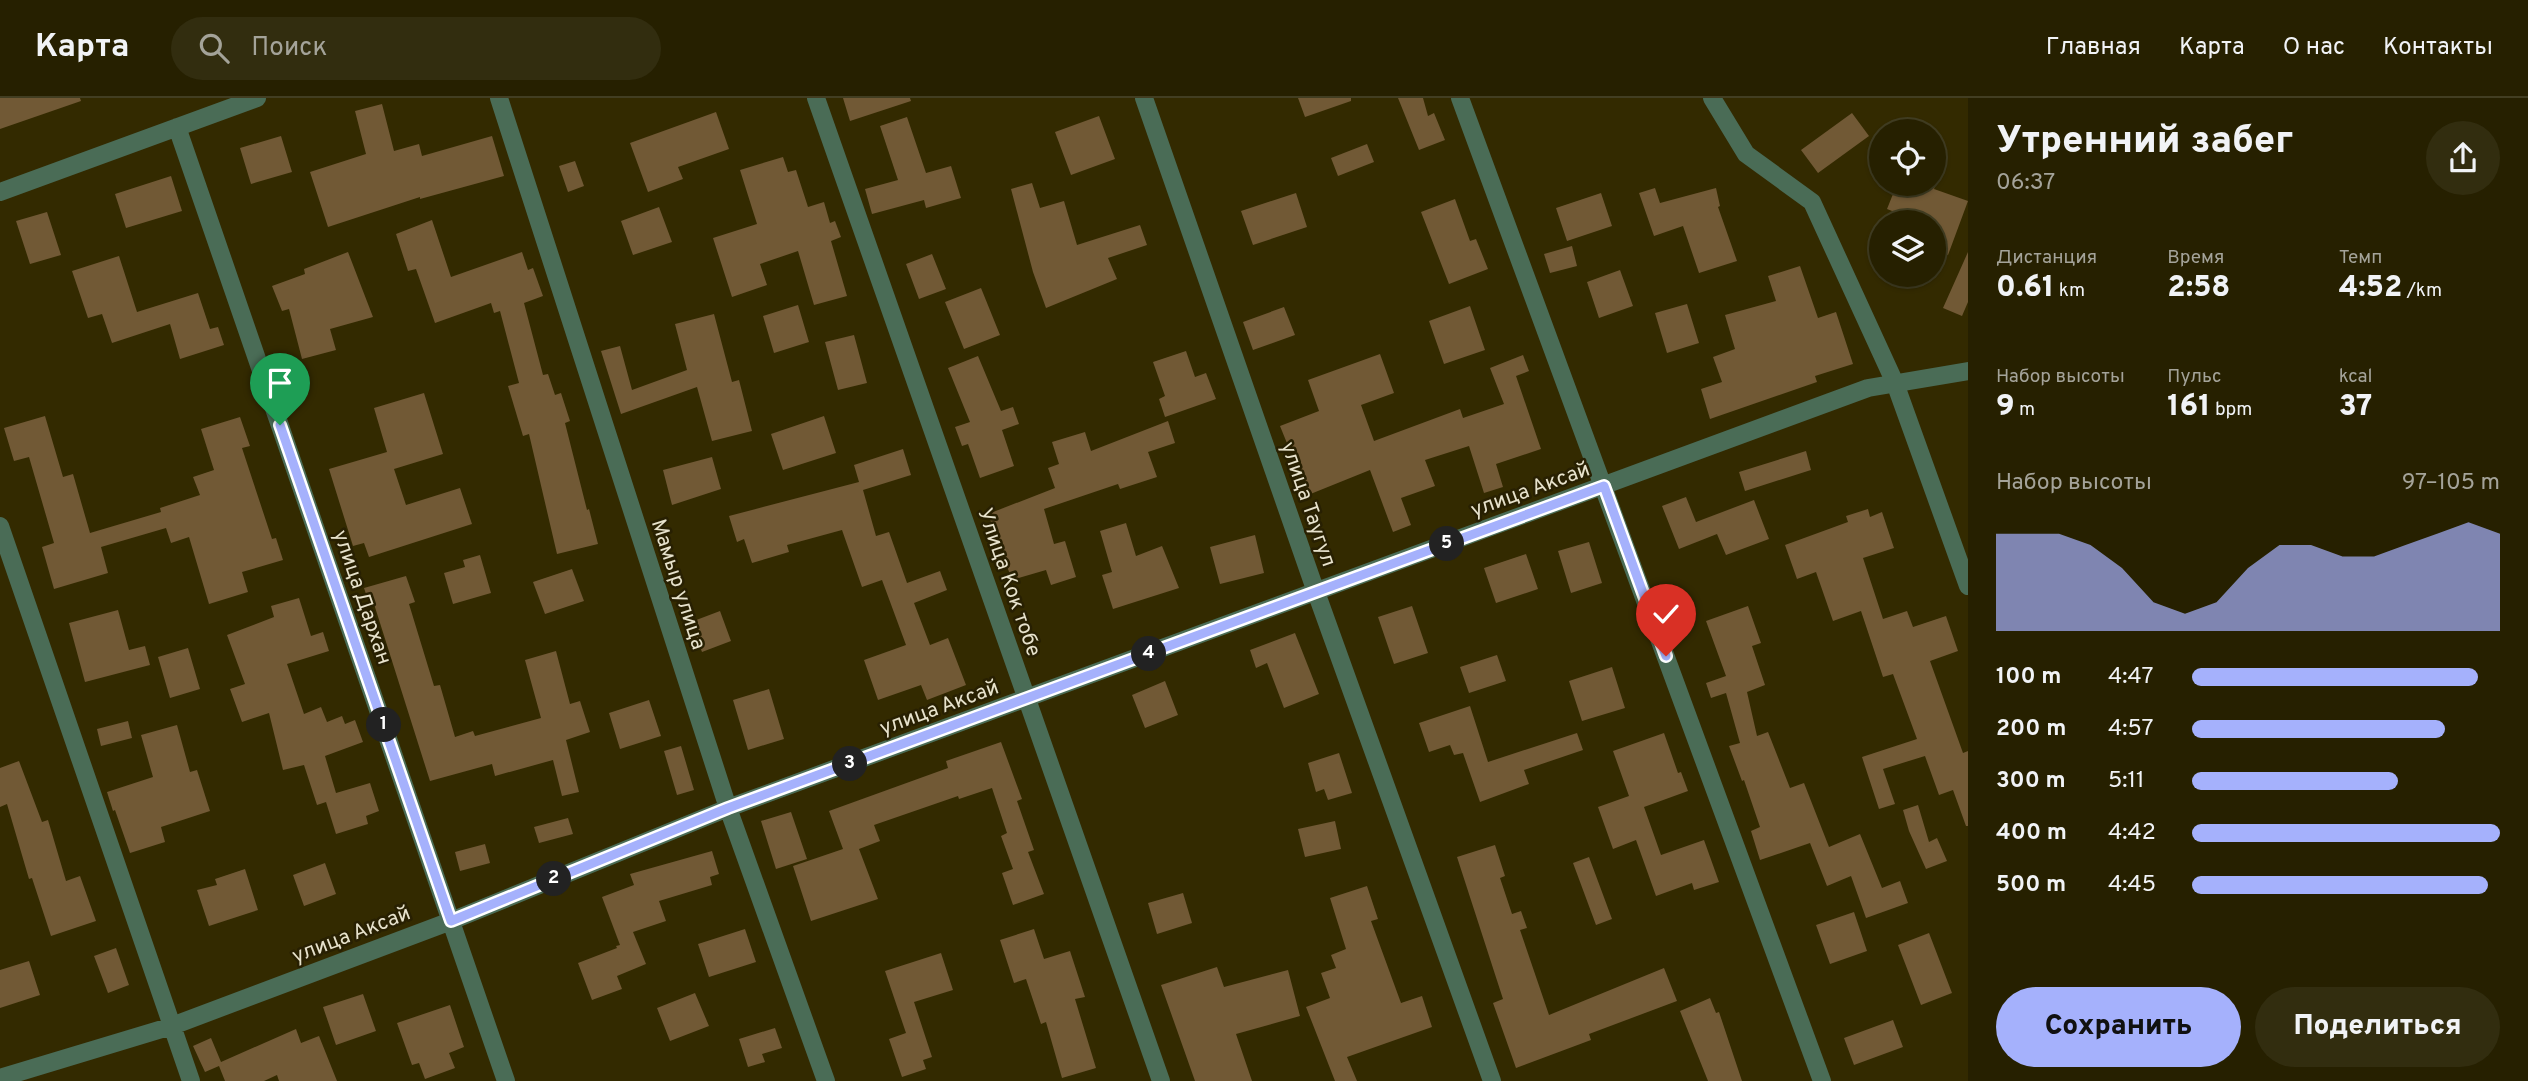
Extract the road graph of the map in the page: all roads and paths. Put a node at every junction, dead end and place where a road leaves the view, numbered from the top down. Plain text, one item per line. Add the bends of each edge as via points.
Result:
1 (257, 98) edge
2 (499, 98) edge
3 (816, 98) edge
4 (1144, 98) edge
5 (1460, 98) edge
6 (1712, 98) edge
7 (177, 127) junction
8 (0, 192) edge
9 (1968, 371) edge
10 (1895, 383) junction
11 (1604, 486) junction
12 (0, 526) edge
13 (1968, 586) edge
14 (1316, 592) junction
15 (1027, 700) junction
16 (728, 808) junction
17 (451, 921) junction
18 (172, 1026) junction
19 (0, 1078) edge
20 (191, 1081) edge
21 (506, 1081) edge
22 (826, 1081) edge
23 (1161, 1081) edge
24 (1492, 1081) edge
25 (1822, 1081) edge

1 - 7 street
2 - 16 street, Мамыр улица
3 - 15 street, Улица Кок тобе
4 - 14 street, улица Таугул
5 - 11 street
6 - 10 street via 1746,154 1812,202
7 - 8 street
7 - 17 street, улица Дархан
9 - 10 street, улица Аксай
10 - 11 street, улица Аксай via 1868,388
10 - 13 street
11 - 14 street, улица Аксай
11 - 25 street
12 - 18 street
14 - 15 street, улица Аксай
14 - 24 street, улица Таугул
15 - 16 street, улица Аксай
15 - 23 street, Улица Кок тобе
16 - 17 street, улица Аксай
16 - 22 street, Мамыр улица
17 - 18 street, улица Аксай
17 - 21 street, улица Дархан
18 - 19 street, улица Аксай
18 - 20 street

